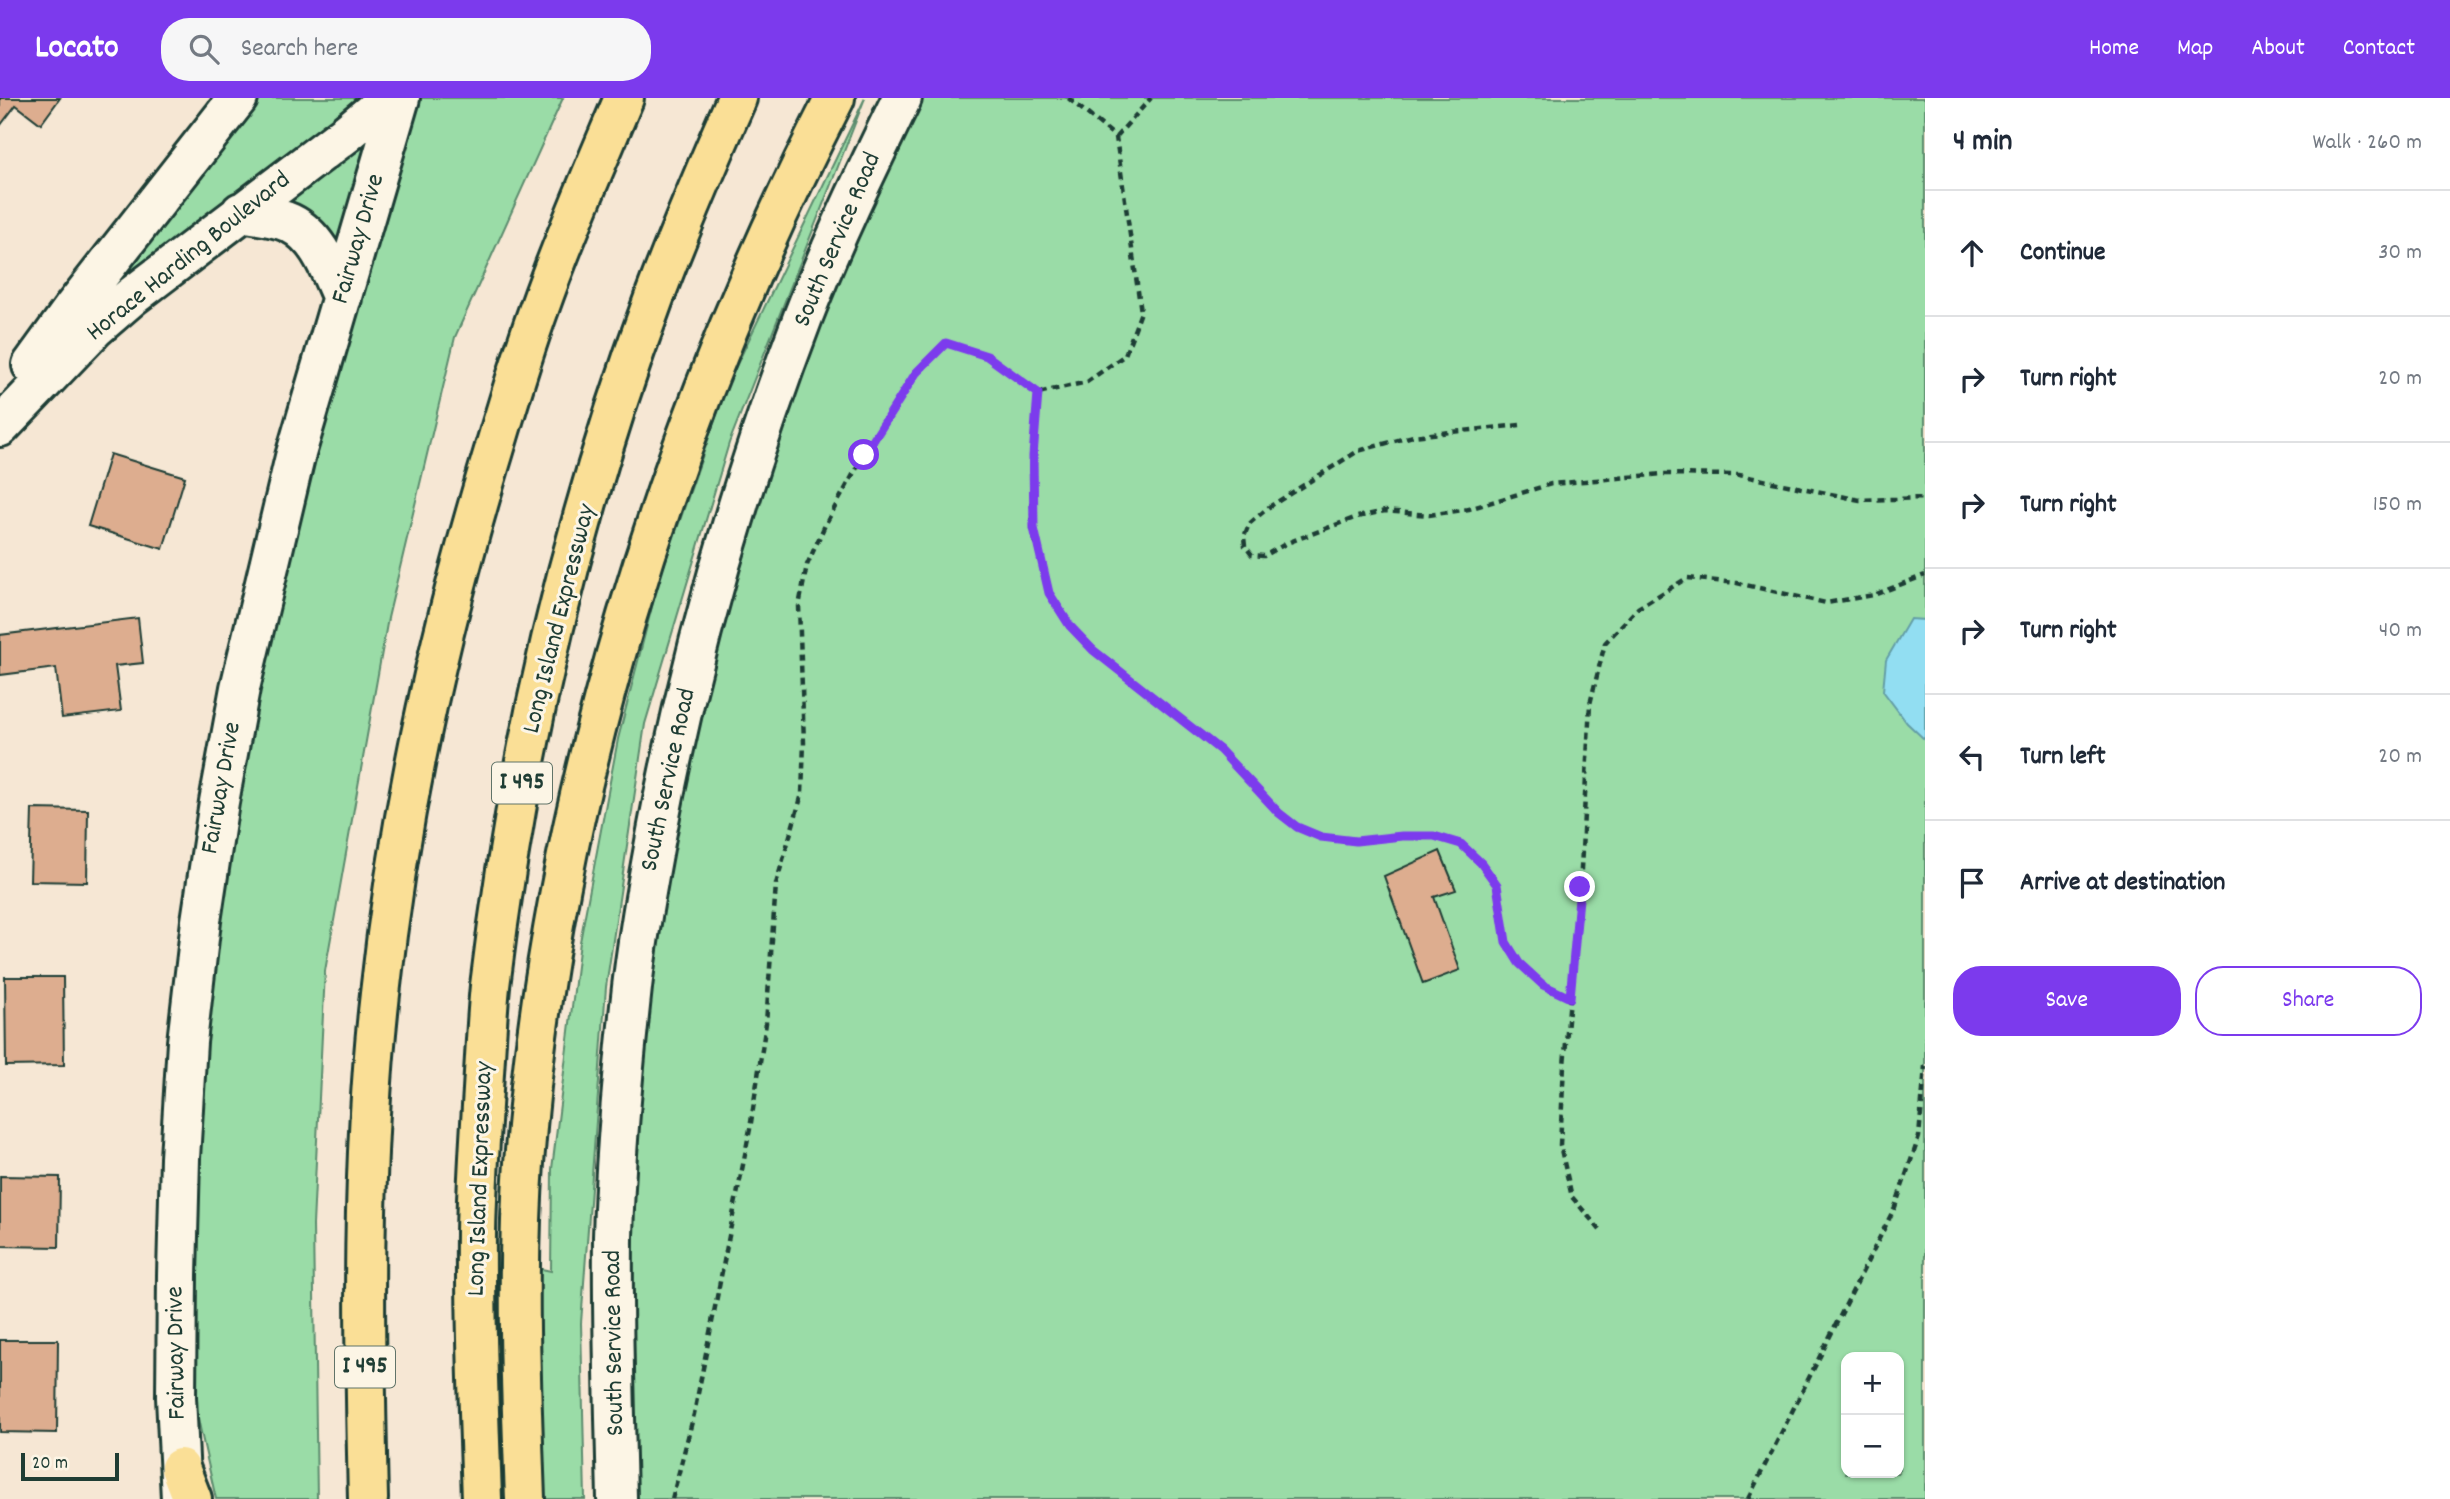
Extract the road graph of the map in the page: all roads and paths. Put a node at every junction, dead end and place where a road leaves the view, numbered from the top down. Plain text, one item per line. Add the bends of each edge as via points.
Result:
1 (237, 98) edge
2 (389, 98) edge
3 (400, 98) edge
4 (624, 98) edge
5 (737, 98) edge
6 (835, 98) edge
7 (902, 98) edge
8 (1068, 98) edge
9 (1151, 98) edge
10 (1116, 137) junction
11 (241, 212) junction
12 (342, 298) junction
13 (1038, 393) junction
14 (0, 410) edge
15 (1520, 425) dead end
16 (0, 427) edge
17 (1925, 498) edge
18 (1925, 575) edge
19 (1570, 998) junction
20 (1925, 1066) edge
21 (1600, 1230) dead end
22 (184, 1489) edge
23 (368, 1499) edge
24 (482, 1499) edge
25 (525, 1499) edge
26 (617, 1499) edge
27 (672, 1499) edge
28 (1748, 1499) edge

1 - 14 main road, Horace Harding Boulevard
2 - 11 main road, Horace Harding Boulevard
3 - 12 main road, Fairway Drive
4 - 23 highway, I 495 via 539,307 503,420 439,646 414,762 379,996 370,1113 365,1236
5 - 24 highway, Long Island Expressway / I 495 via 698,186 615,410 552,638 528,750 490,988 482,1111 476,1230
6 - 25 highway via 769,234 685,445 631,607 580,796 552,941 524,1166 520,1334
7 - 26 main road, South Service Road via 804,314 763,427 726,542 669,768 630,1002 620,1120 613,1234
8 - 10 path
9 - 10 path
10 - 13 path via 1141,312 1125,355 1087,382
11 - 12 main road via 289,222 300,229 318,248
11 - 16 main road, Horace Harding Boulevard via 95,328
12 - 22 main road, Fairway Drive via 263,585 237,701 201,920 187,1042 180,1171 176,1397
13 - 19 path via 1034,528 1049,593 1070,626 1093,650 1220,750 1297,827 1321,837 1356,841 1434,836 1461,844 1497,885 1506,942 1519,963 1543,985
13 - 27 path via 987,356 946,343 916,373 864,455 807,565 799,606 802,794 776,884 766,1023 750,1129 694,1413
15 - 17 path via 1413,436 1357,452 1269,507 1249,524 1245,547 1252,555 1264,556 1287,543 1385,511 1429,515 1469,509 1551,484 1663,474 1739,475 1860,500
18 - 19 path via 1874,596 1826,603 1737,583 1687,578 1639,608 1605,643 1590,704
19 - 21 path via 1560,1145 1573,1197
20 - 28 path via 1919,1137 1895,1207

